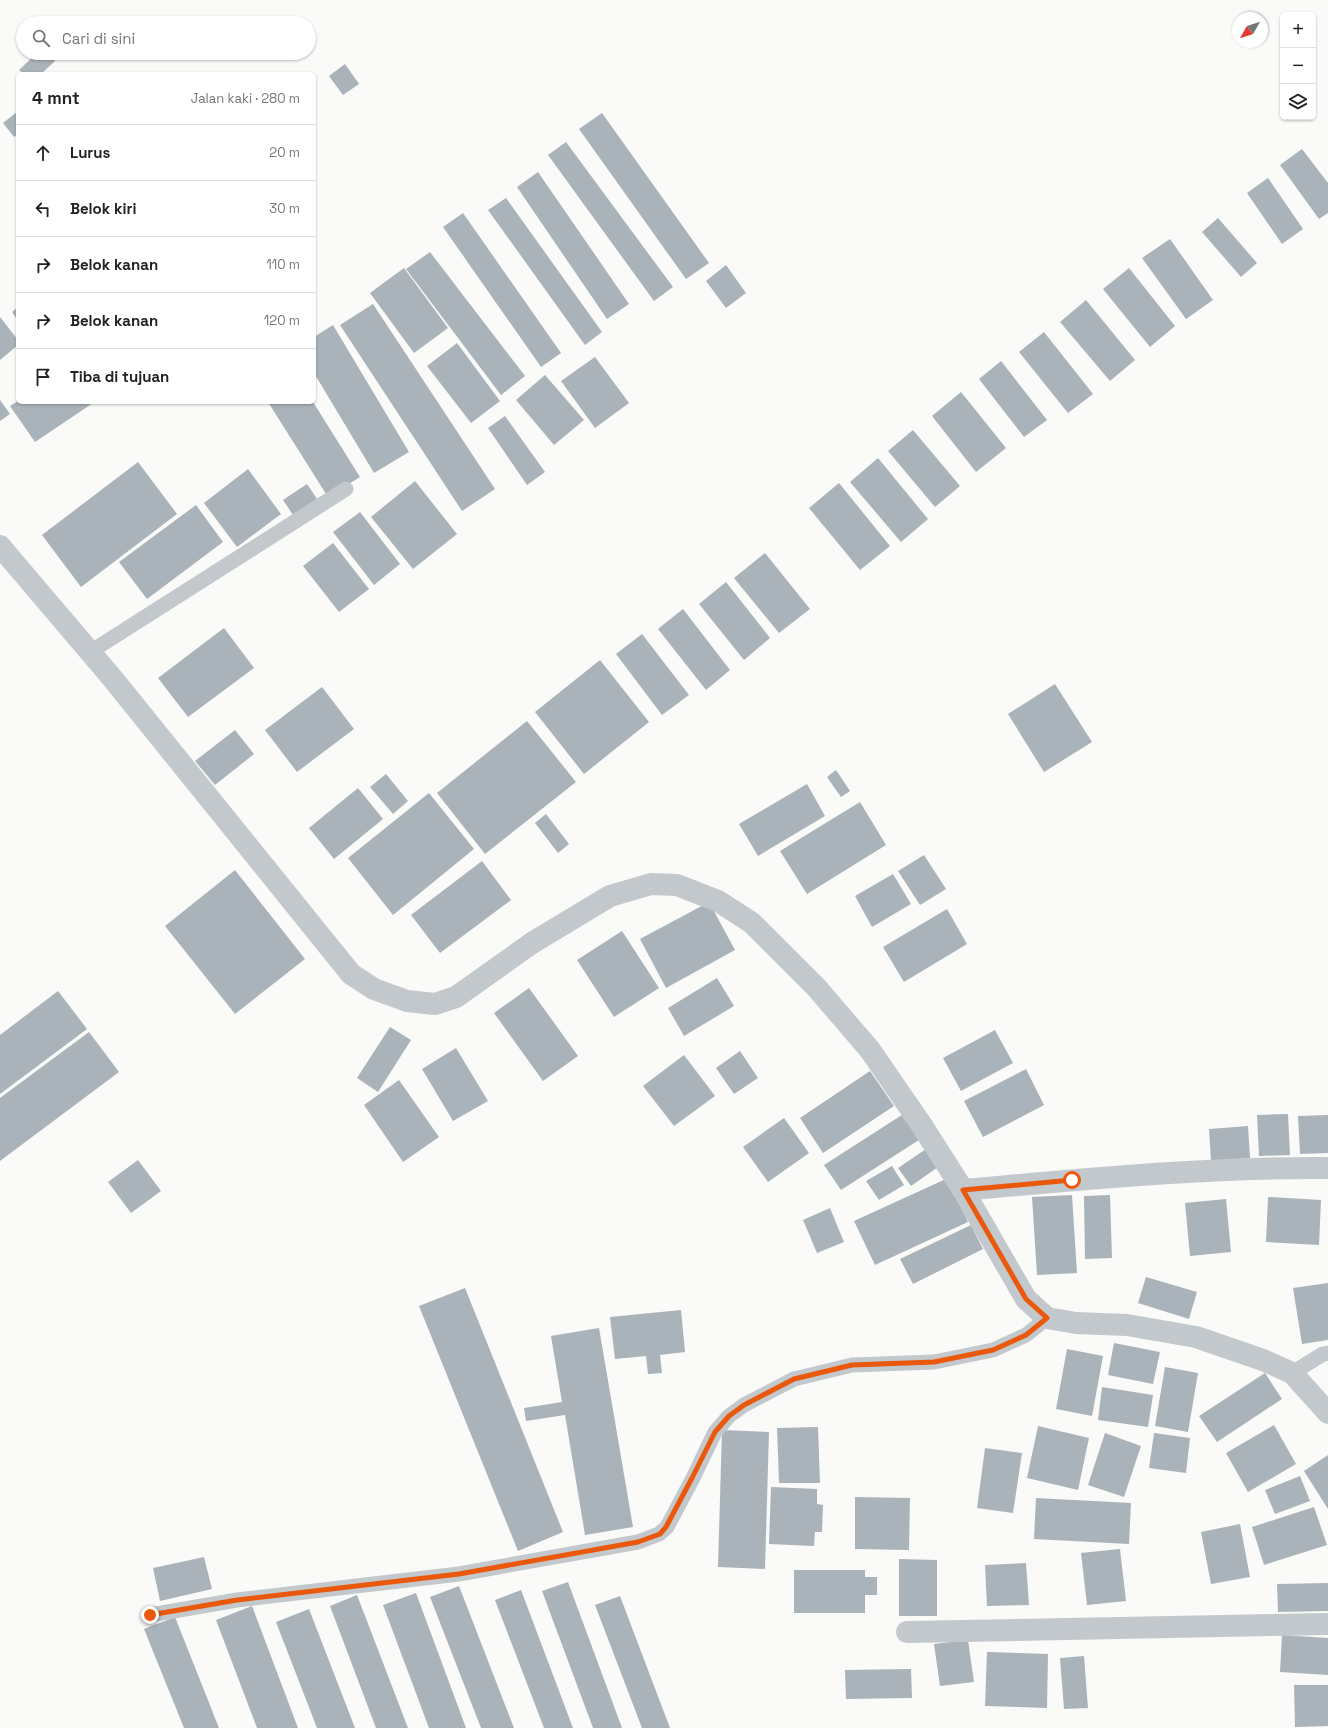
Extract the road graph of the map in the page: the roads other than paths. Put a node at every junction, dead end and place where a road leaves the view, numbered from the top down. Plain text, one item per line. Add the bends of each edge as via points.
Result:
1 (346, 489) dead end
2 (0, 546) edge
3 (90, 652) junction
4 (1328, 1168) edge
5 (963, 1190) junction
6 (1047, 1318) junction
7 (1328, 1353) edge
8 (1292, 1373) junction
9 (1328, 1413) edge
10 (150, 1615) dead end
11 (1328, 1624) edge
12 (906, 1632) dead end

1 - 3 lane
2 - 3 street
3 - 5 street via 351,974 374,989 407,1001 435,1004 456,996 532,943 610,896 651,884 677,885 718,901 752,923 816,987 870,1050
4 - 5 street via 1278,1168 1072,1180
5 - 6 street via 1026,1299
6 - 8 street via 1076,1323 1127,1325 1196,1337
6 - 10 lane via 1026,1335 993,1350 934,1362 852,1365 794,1379 744,1405 729,1416 715,1432 666,1527 660,1534 638,1542 459,1574 237,1600
7 - 8 lane
8 - 9 street
11 - 12 street

